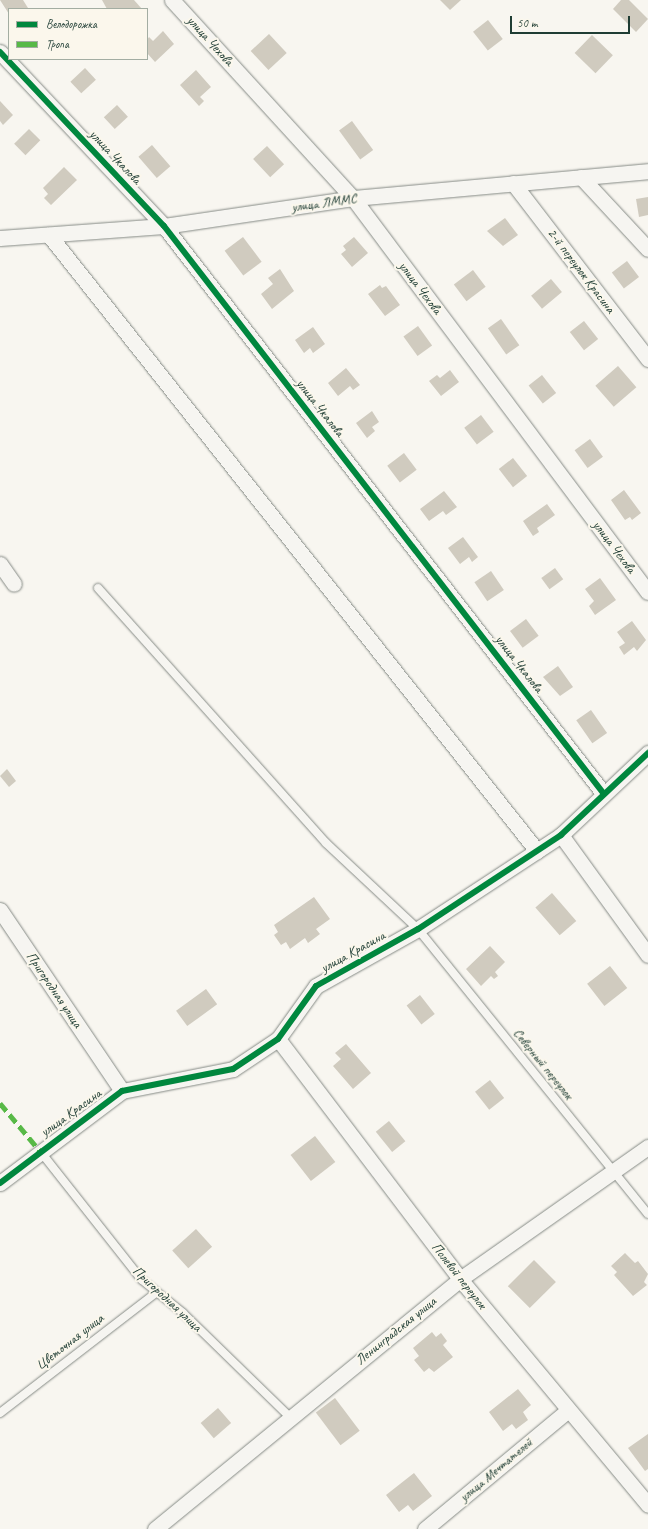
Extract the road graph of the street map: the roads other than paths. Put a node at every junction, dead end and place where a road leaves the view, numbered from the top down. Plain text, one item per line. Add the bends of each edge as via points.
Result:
1 (172, 0) edge
2 (0, 52) edge
3 (648, 171) edge
4 (581, 177) junction
5 (513, 183) junction
6 (353, 198) junction
7 (164, 226) junction
8 (49, 235) junction
9 (0, 238) edge
10 (648, 249) edge
11 (648, 359) edge
12 (0, 564) edge
13 (14, 584) dead end
14 (98, 588) dead end
15 (648, 592) edge
16 (648, 753) edge
17 (604, 794) junction
18 (561, 835) junction
19 (536, 851) junction
20 (0, 910) edge
21 (418, 929) junction
22 (648, 955) edge
23 (278, 1040) junction
24 (122, 1091) junction
25 (648, 1147) edge
26 (40, 1151) junction
27 (613, 1172) junction
28 (0, 1183) edge
29 (648, 1214) edge
30 (460, 1279) junction
31 (157, 1292) junction
32 (567, 1411) junction
33 (0, 1414) edge
34 (291, 1418) junction
35 (648, 1505) edge
36 (155, 1529) edge
37 (425, 1529) edge

1 - 6 street, улица Чехова
2 - 7 street, улица Чкалова
3 - 4 street, улица ЛММС
4 - 5 street, улица ЛММС
4 - 10 street
5 - 6 street, улица ЛММС
5 - 11 street, 2-й переулок Красина
6 - 7 street, улица ЛММС
6 - 15 street, улица Чехова
7 - 8 street, улица ЛММС
7 - 17 street, улица Чкалова
8 - 9 street, улица ЛММС
8 - 19 street
12 - 13 street
14 - 21 lane, Северный переулок via 326,843
16 - 17 street, улица Красина
17 - 18 street, улица Красина
18 - 19 street, улица Красина
18 - 22 street
19 - 21 street, улица Красина
20 - 24 street, Пригородная улица
21 - 23 street, улица Красина via 316,986
21 - 27 lane, Северный переулок
23 - 24 street, улица Красина via 233,1069
23 - 30 street, Полевой переулок
24 - 26 street, улица Красина
25 - 27 street, Ленинградская улица
26 - 28 street, улица Красина
26 - 31 lane, Пригородная улица via 142,1280
27 - 29 lane, Северный переулок
27 - 30 street, Ленинградская улица
30 - 32 street, Полевой переулок
30 - 34 street, Ленинградская улица
31 - 33 lane, Цветочная улица
31 - 34 lane, Пригородная улица
32 - 35 street, Полевой переулок
32 - 37 street, улица Мечтателей
34 - 36 street, Ленинградская улица

